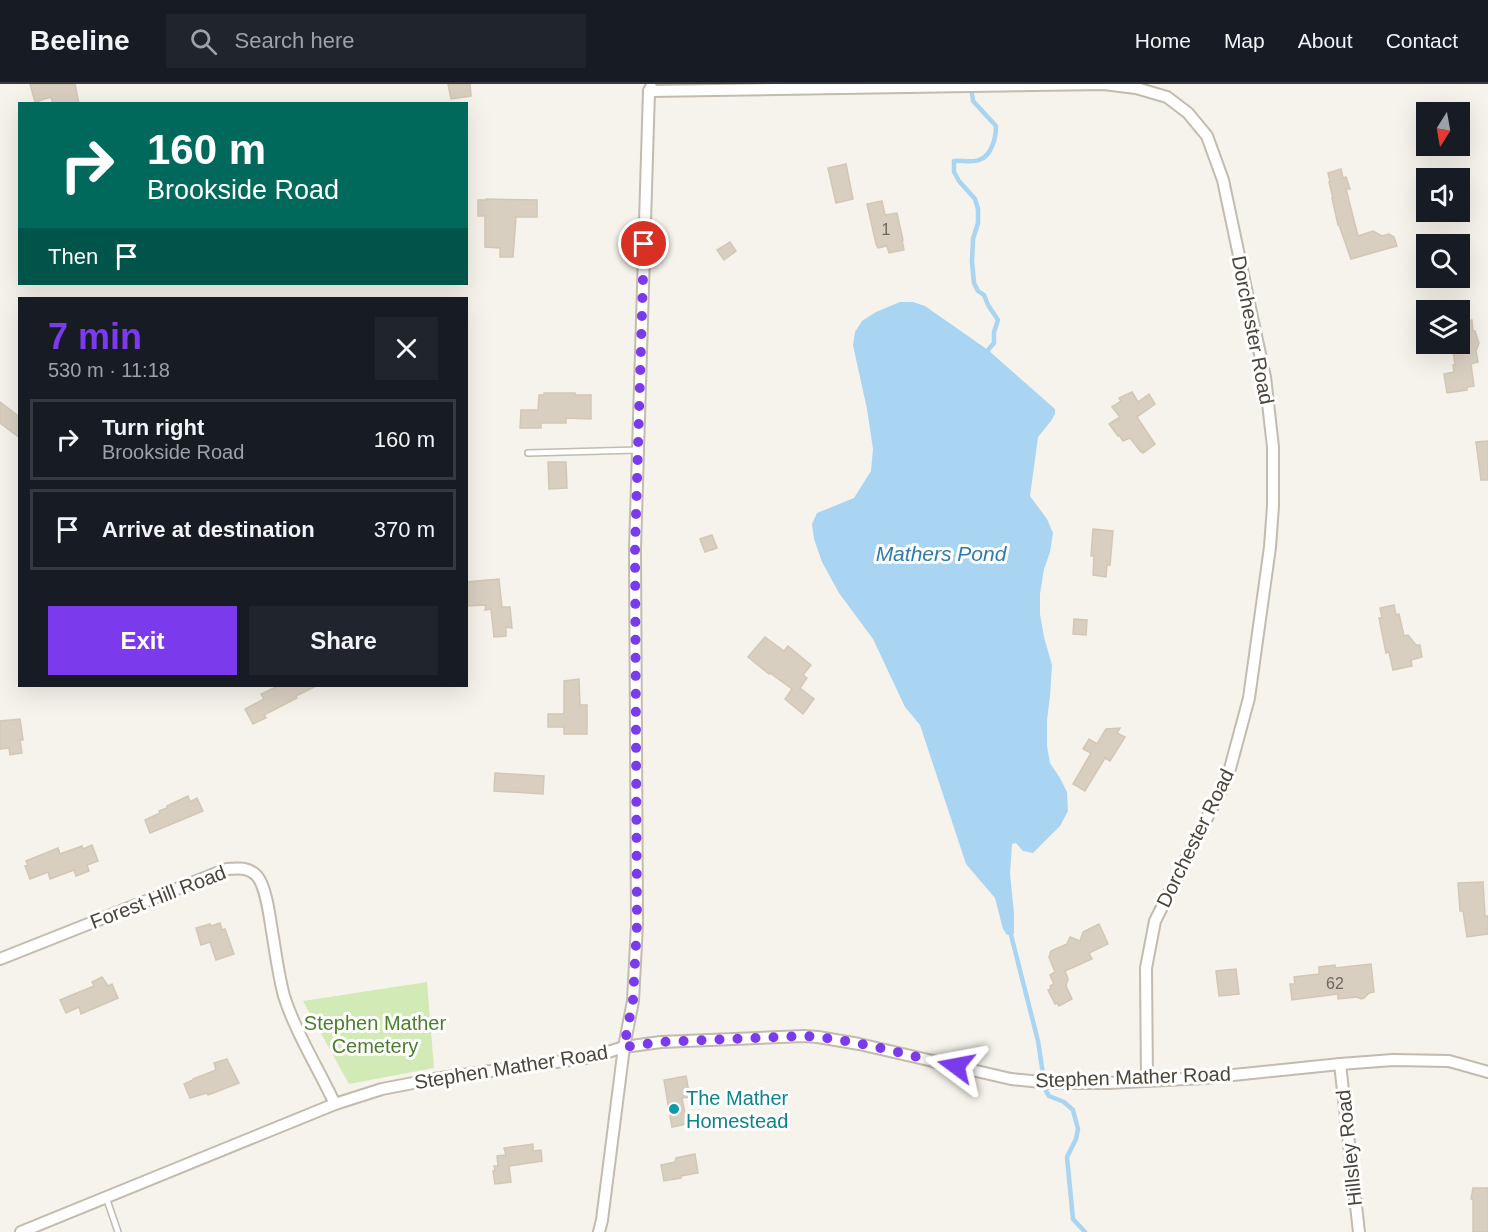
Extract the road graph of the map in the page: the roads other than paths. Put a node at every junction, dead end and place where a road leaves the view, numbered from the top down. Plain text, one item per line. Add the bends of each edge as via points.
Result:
1 (650, 87) edge
2 (638, 450) junction
3 (528, 453) dead end
4 (0, 959) edge
5 (624, 1047) junction
6 (1340, 1064) junction
7 (1488, 1071) edge
8 (1147, 1081) junction
9 (335, 1104) junction
10 (106, 1197) junction
11 (21, 1232) edge
12 (118, 1232) edge
13 (598, 1232) edge
14 (1359, 1232) edge

1 - 2 street
1 - 8 street, Dorchester Road via 1104,84 1167,97 1188,113 1207,136 1223,180 1265,377 1273,447 1273,506 1249,698 1227,776 1155,921 1146,968
2 - 3 lane
2 - 5 street via 637,924 633,1000
4 - 9 street, Forest Hill Road via 227,868 244,868 256,874 262,884 285,996
5 - 8 street, Stephen Mather Road via 804,1036 859,1044 1032,1082
5 - 9 street, Stephen Mather Road via 592,1057 434,1078
5 - 13 street
6 - 7 street, Stephen Mather Road via 1449,1061
6 - 8 street, Stephen Mather Road
6 - 14 street, Hillsley Road
9 - 10 street, Stephen Mather Road
10 - 11 street, Stephen Mather Road
10 - 12 lane

